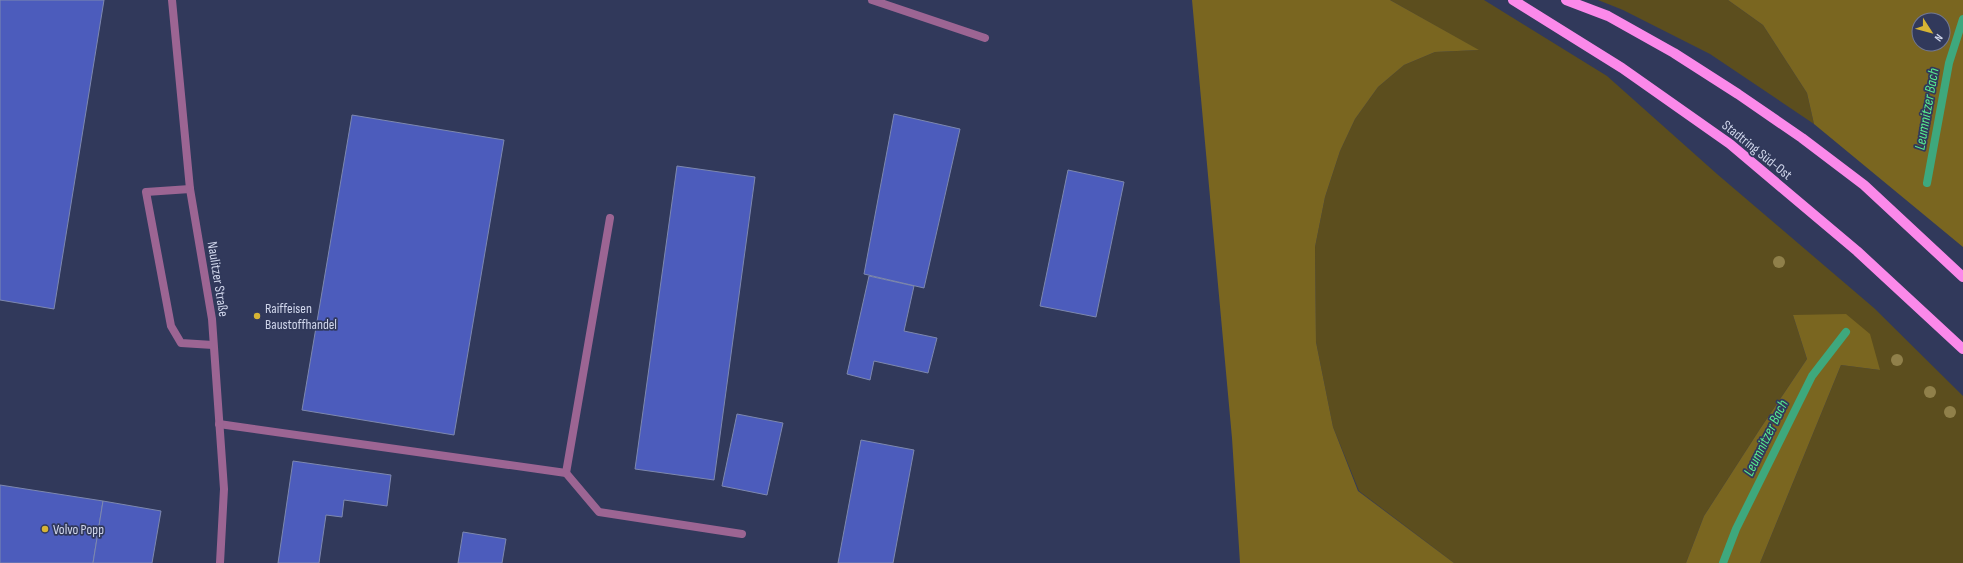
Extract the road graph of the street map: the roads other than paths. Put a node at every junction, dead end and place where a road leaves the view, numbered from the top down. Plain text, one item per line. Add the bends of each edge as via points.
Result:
1 (172, 0) edge
2 (872, 0) edge
3 (1513, 0) edge
4 (1566, 0) edge
5 (985, 38) dead end
6 (190, 189) junction
7 (610, 218) dead end
8 (1963, 278) edge
9 (213, 345) junction
10 (1963, 349) edge
11 (219, 424) junction
12 (566, 473) junction
13 (742, 534) dead end
14 (220, 563) edge

1 - 6 street, Naulitzer Straße
2 - 5 street
3 - 10 main road, Stadtring Süd-Ost via 1622,68 1730,144 1857,251
4 - 8 main road via 1608,16 1674,53 1796,133 1864,185
6 - 9 street, Naulitzer Straße via 212,319
6 - 9 street via 146,192 171,326 181,343
7 - 12 street
9 - 11 street, Naulitzer Straße
11 - 12 street
11 - 14 street, Naulitzer Straße via 224,489
12 - 13 street via 599,512

